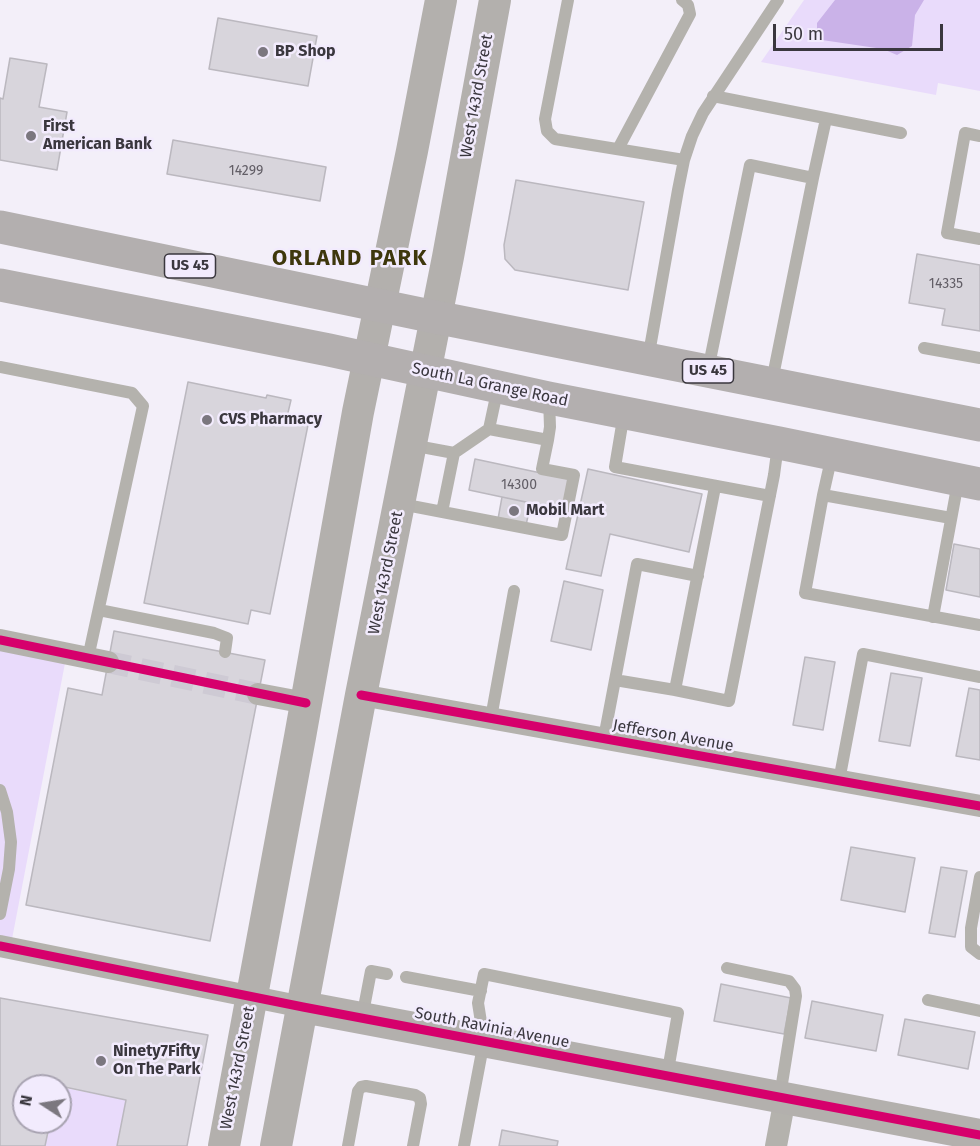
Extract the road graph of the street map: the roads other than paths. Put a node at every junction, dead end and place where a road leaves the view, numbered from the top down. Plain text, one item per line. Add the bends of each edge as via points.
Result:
1 (441, 0) edge
2 (495, 0) edge
3 (568, 0) edge
4 (682, 0) edge
5 (778, 0) edge
6 (713, 96) junction
7 (826, 119) junction
8 (901, 133) dead end
9 (980, 136) edge
10 (618, 149) junction
11 (684, 160) junction
12 (813, 178) junction
13 (0, 227) edge
14 (980, 239) edge
15 (0, 285) edge
16 (380, 306) junction
17 (435, 317) junction
18 (924, 348) dead end
19 (980, 358) edge
20 (369, 359) junction
21 (648, 359) junction
22 (0, 367) edge
23 (424, 371) junction
24 (708, 371) junction
25 (771, 384) junction
26 (498, 387) junction
27 (549, 398) junction
28 (624, 413) junction
29 (980, 425) edge
30 (489, 429) junction
31 (548, 440) junction
32 (778, 443) junction
33 (411, 445) junction
34 (454, 453) junction
35 (832, 454) junction
36 (969, 482) edge
37 (716, 487) junction
38 (823, 495) junction
39 (770, 496) junction
40 (400, 504) junction
41 (442, 512) junction
42 (951, 518) junction
43 (698, 576) junction
44 (514, 591) dead end
45 (99, 610) junction
46 (933, 617) junction
47 (980, 625) edge
48 (0, 640) edge
49 (225, 652) dead end
50 (98, 660) joint
51 (980, 677) edge
52 (615, 680) junction
53 (675, 690) junction
54 (258, 694) tunnel mouth
55 (361, 695) junction
56 (306, 703) junction
57 (491, 718) junction
58 (604, 738) junction
59 (839, 781) junction
60 (0, 790) edge
61 (980, 806) edge
62 (980, 877) edge
63 (0, 914) edge
64 (0, 946) edge
65 (980, 954) edge
66 (727, 968) dead end
67 (387, 974) dead end
68 (406, 977) dead end
69 (481, 991) junction
70 (252, 997) junction
71 (928, 1000) dead end
72 (303, 1007) junction
73 (980, 1011) edge
74 (362, 1018) junction
75 (484, 1041) junction
76 (667, 1076) junction
77 (782, 1098) junction
78 (970, 1138) edge
79 (224, 1146) edge
80 (276, 1146) edge
81 (348, 1146) edge
82 (413, 1146) edge
83 (464, 1146) edge
84 (777, 1146) edge

1 - 16 main road, West 143rd Street
2 - 17 main road, West 143rd Street
3 - 10 lane via 545,119 547,131 555,139
4 - 10 lane via 690,14
5 - 6 lane
6 - 7 lane
6 - 11 lane
7 - 8 lane
7 - 12 lane
9 - 14 lane via 965,133 947,233
10 - 11 lane
11 - 21 lane
12 - 24 lane via 750,165
12 - 25 lane
13 - 16 highway, US 45
15 - 20 highway, South La Grange Road
16 - 17 highway, US 45
16 - 20 main road, West 143rd Street
17 - 21 highway, US 45
17 - 23 main road, West 143rd Street
18 - 19 lane
20 - 23 highway, South La Grange Road
20 - 56 main road, West 143rd Street
21 - 24 highway, US 45
22 - 45 lane via 132,393 143,406
23 - 26 highway, South La Grange Road
23 - 33 main road, West 143rd Street
24 - 25 highway, US 45
25 - 29 highway, US 45
26 - 27 highway, South La Grange Road
26 - 30 lane
27 - 28 highway, South La Grange Road
27 - 31 lane
28 - 32 highway, South La Grange Road
28 - 37 lane via 615,466
30 - 31 lane
30 - 34 lane
31 - 41 lane via 542,469 574,475 562,536
32 - 35 highway, South La Grange Road
32 - 39 lane
33 - 34 lane
33 - 40 main road, West 143rd Street
34 - 41 lane
35 - 36 highway, South La Grange Road
35 - 38 lane
36 - 42 lane
37 - 39 lane
37 - 43 lane
38 - 42 lane
38 - 46 lane via 805,593
39 - 53 lane via 729,701
40 - 41 lane
40 - 55 main road, West 143rd Street
42 - 46 lane
43 - 52 lane via 637,564
43 - 53 lane
44 - 57 lane
45 - 49 lane via 214,633 227,638
45 - 50 lane
46 - 47 lane
48 - 50 street
51 - 59 lane via 863,654
52 - 53 lane
52 - 58 lane
54 - 56 street
55 - 57 street, Jefferson Avenue
55 - 72 main road, West 143rd Street
56 - 70 main road, West 143rd Street
57 - 58 street, Jefferson Avenue
58 - 59 street, Jefferson Avenue
59 - 61 street, Jefferson Avenue
60 - 63 lane via 11,842
62 - 65 lane via 970,928 971,947
64 - 70 street, South Ravinia Avenue
66 - 77 lane via 789,981 795,989
67 - 74 lane via 371,970
68 - 69 lane
69 - 75 lane via 478,1003
69 - 76 lane via 484,974 678,1013
70 - 72 street, South Ravinia Avenue
70 - 79 main road, West 143rd Street
71 - 73 lane
72 - 74 main road, South Ravinia Avenue
72 - 80 main road, West 143rd Street
74 - 75 main road, South Ravinia Avenue
75 - 76 main road, South Ravinia Avenue
75 - 83 lane
76 - 77 main road, South Ravinia Avenue
77 - 78 main road, South Ravinia Avenue
77 - 84 street
81 - 82 lane via 358,1091 366,1086 420,1098

